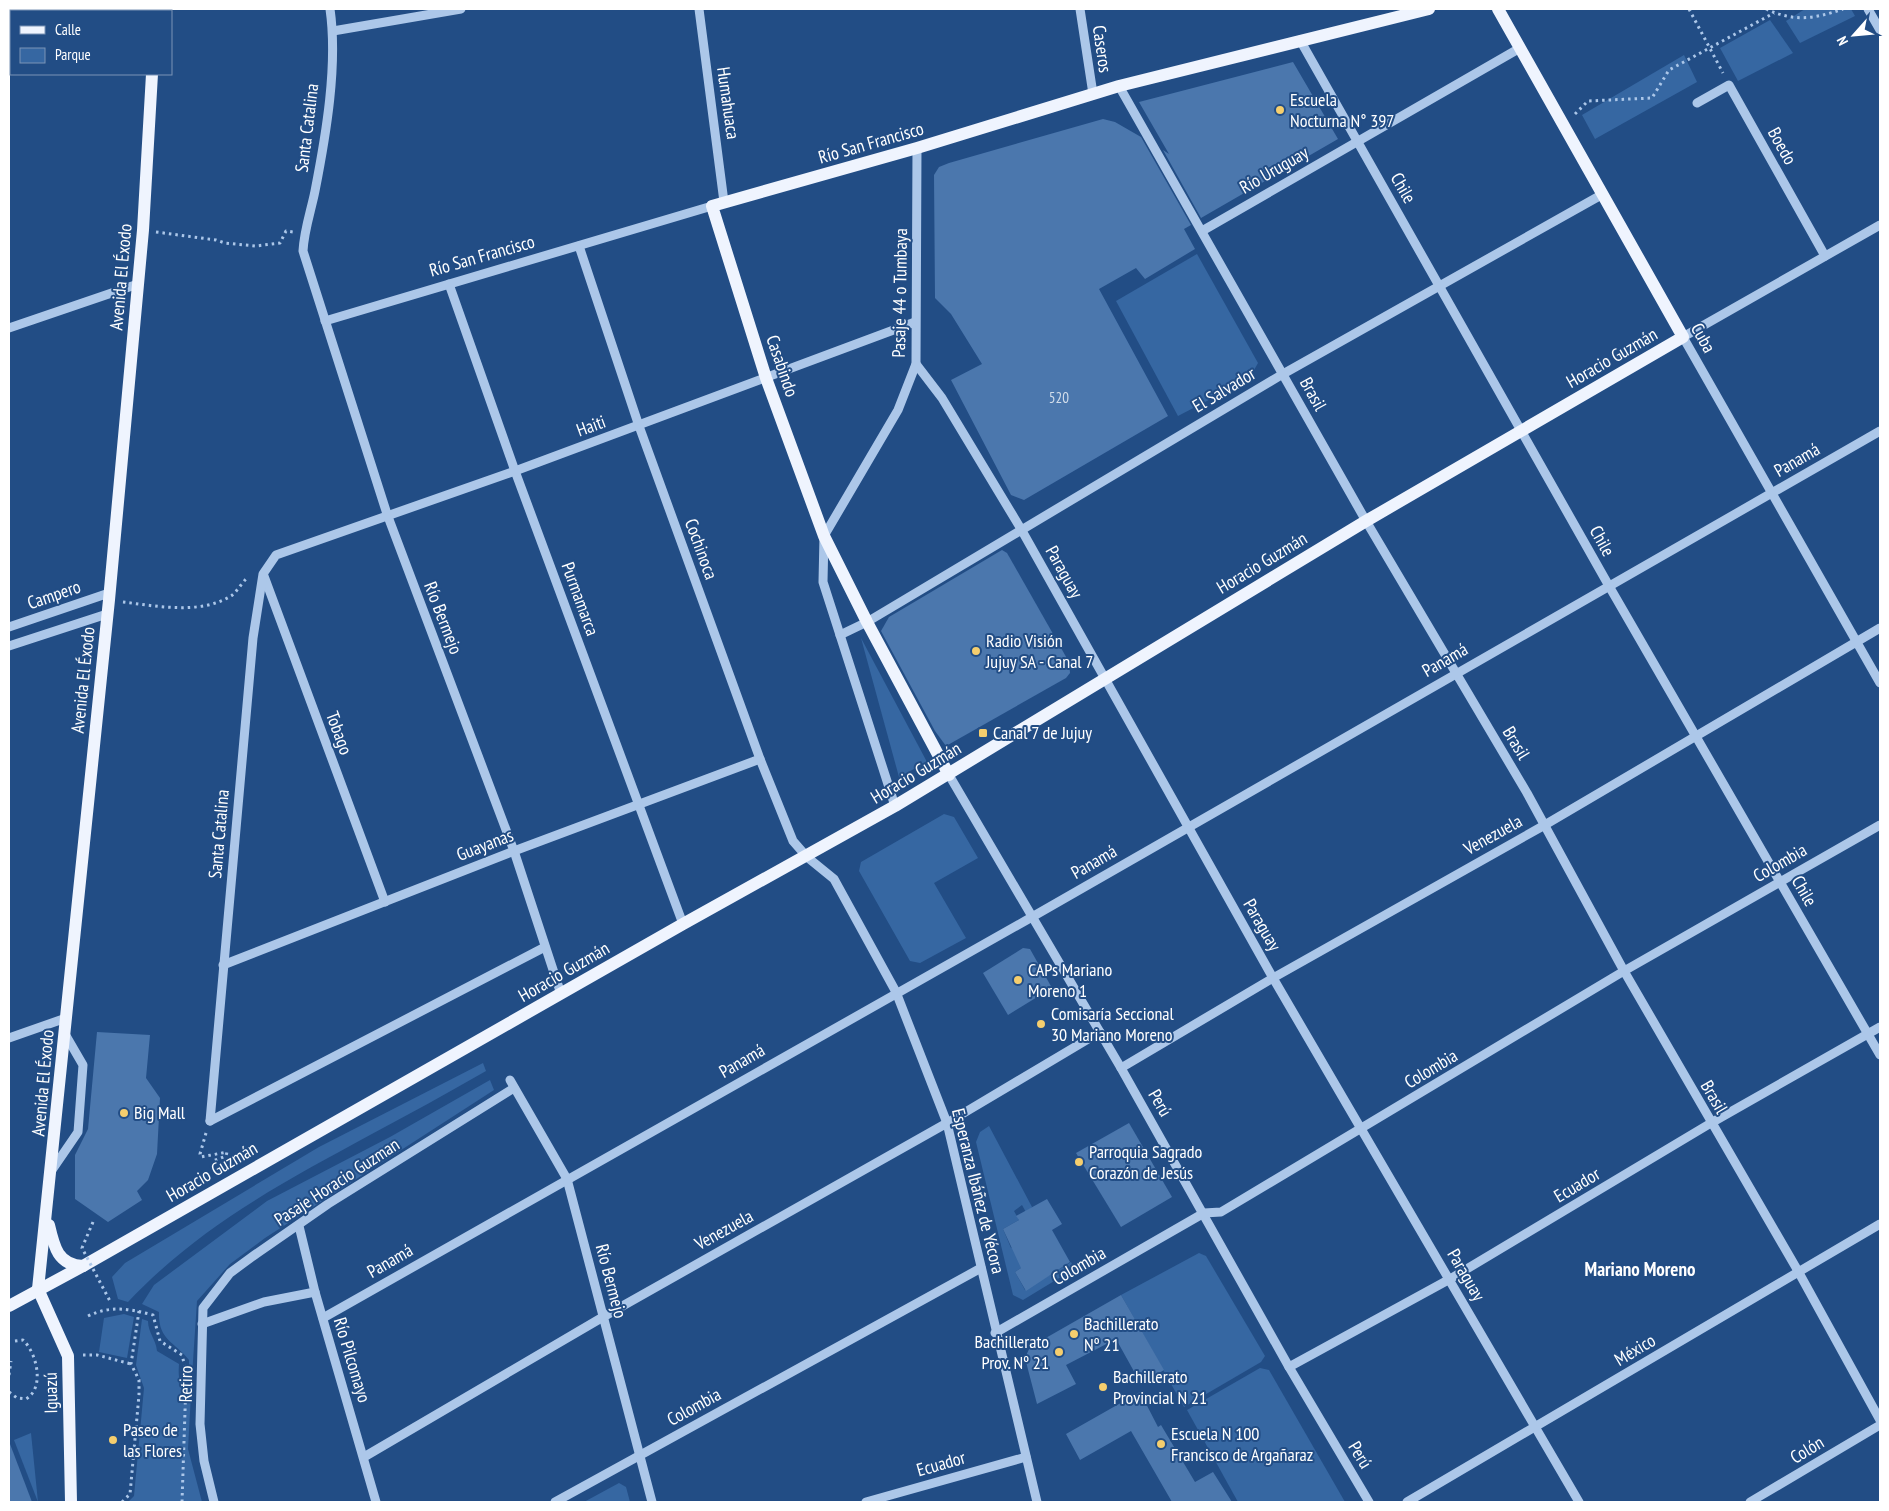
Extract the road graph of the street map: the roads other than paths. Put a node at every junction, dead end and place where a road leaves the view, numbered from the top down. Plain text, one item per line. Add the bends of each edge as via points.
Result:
1 (330, 9) edge
2 (460, 9) edge
3 (699, 9) edge
4 (1080, 9) edge
5 (1429, 9) edge
6 (1498, 9) edge
7 (1868, 9) edge
8 (333, 30) junction
9 (1880, 30) edge
10 (1300, 40) junction
11 (1520, 48) junction
12 (152, 75) edge
13 (1119, 86) junction
14 (1093, 94) junction
15 (1698, 103) dead end
16 (1356, 140) junction
17 (917, 148) junction
18 (1603, 194) junction
19 (718, 204) junction
20 (1880, 225) edge
21 (1202, 231) junction
22 (579, 246) junction
23 (303, 251) joint
24 (1825, 256) junction
25 (138, 284) junction
26 (449, 284) junction
27 (1440, 286) junction
28 (325, 321) junction
29 (915, 322) junction
30 (9, 328) edge
31 (1683, 337) junction
32 (916, 364) junction
33 (1283, 374) junction
34 (766, 378) junction
35 (638, 426) junction
36 (1522, 431) junction
37 (1880, 431) edge
38 (515, 471) junction
39 (1770, 494) junction
40 (387, 514) junction
41 (1366, 521) junction
42 (1021, 529) junction
43 (824, 536) junction
44 (276, 555) joint
45 (263, 578) junction
46 (1609, 586) junction
47 (109, 596) junction
48 (107, 614) junction
49 (867, 622) junction
50 (9, 627) edge
51 (1880, 628) edge
52 (840, 635) junction
53 (1857, 643) junction
54 (9, 646) edge
55 (1454, 674) junction
56 (1104, 678) junction
57 (1880, 683) edge
58 (1694, 735) junction
59 (760, 759) junction
60 (949, 775) junction
61 (639, 806) junction
62 (895, 806) junction
63 (1880, 825) edge
64 (1543, 826) junction
65 (1187, 828) junction
66 (514, 851) junction
67 (807, 857) junction
68 (1780, 882) junction
69 (385, 902) junction
70 (1032, 917) junction
71 (683, 924) junction
72 (545, 947) junction
73 (224, 965) junction
74 (1624, 971) junction
75 (1273, 978) junction
76 (896, 992) junction
77 (561, 994) junction
78 (66, 1018) junction
79 (1880, 1027) edge
80 (1100, 1032) junction
81 (65, 1034) junction
82 (1868, 1034) junction
83 (9, 1038) edge
84 (1880, 1055) edge
85 (1121, 1068) junction
86 (512, 1084) joint
87 (947, 1123) junction
88 (1711, 1123) junction
89 (1362, 1129) junction
90 (52, 1170) junction
91 (567, 1179) junction
92 (1204, 1213) junction
93 (47, 1219) junction
94 (1880, 1224) edge
95 (299, 1226) junction
96 (83, 1266) junction
97 (981, 1268) junction
98 (1798, 1271) junction
99 (1450, 1280) junction
100 (38, 1289) junction
101 (315, 1292) junction
102 (9, 1306) edge
103 (603, 1317) junction
104 (323, 1318) junction
105 (202, 1324) junction
106 (995, 1333) junction
107 (1289, 1368) junction
108 (1880, 1420) edge
109 (1880, 1425) edge
110 (1535, 1429) junction
111 (639, 1456) junction
112 (364, 1457) junction
113 (1026, 1457) junction
114 (71, 1502) edge
115 (214, 1502) edge
116 (376, 1502) edge
117 (556, 1502) edge
118 (652, 1502) edge
119 (866, 1502) edge
120 (1037, 1502) edge
121 (1369, 1502) edge
122 (1407, 1502) edge
123 (1580, 1502) edge
124 (1750, 1502) edge

1 - 8 street, Santa Catalina
2 - 8 street
3 - 19 street, Humahuaca
4 - 14 street, Caseros
5 - 10 main road, Río San Francisco
6 - 11 main road, Cuba
7 - 9 street
8 - 23 street, Santa Catalina via 328,103
10 - 13 main road, Río San Francisco
10 - 16 street, Chile
11 - 16 street, Río Uruguay
11 - 18 main road, Cuba
12 - 25 main road, Avenida El Éxodo
13 - 14 main road, Río San Francisco
13 - 21 street, Brasil
14 - 17 main road, Río San Francisco
15 - 24 street, Boedo via 1729,85
16 - 21 street, Río Uruguay
16 - 27 street, Chile
17 - 19 main road, Río San Francisco
17 - 29 street, Pasaje 44 o Tumbaya
18 - 27 street, El Salvador
18 - 31 main road, Cuba
19 - 22 street, Río San Francisco
19 - 34 main road, Casabindo
20 - 24 street, Horacio Guzmán
21 - 33 street, Brasil
22 - 26 street, Río San Francisco
22 - 35 street, Cochinoca
23 - 28 street, Río Bermejo
24 - 31 street, Horacio Guzmán
25 - 30 street
25 - 47 main road, Avenida El Éxodo
26 - 28 street, Río San Francisco
26 - 38 street, Purmamarca
27 - 33 street, El Salvador
27 - 36 street, Chile
28 - 40 street, Río Bermejo
29 - 32 street, Pasaje 44 o Tumbaya
29 - 34 street, Haiti
31 - 36 main road, Horacio Guzmán
31 - 39 street, Cuba
32 - 42 street, Paraguay via 942,398
32 - 43 street, Pasaje 44 o Tumbaya via 898,410
33 - 41 street, Brasil
33 - 42 street, El Salvador
34 - 35 street, Haiti
34 - 43 main road, Casabindo
35 - 38 street, Haiti
35 - 59 street, Cochinoca
36 - 41 main road, Horacio Guzmán
36 - 46 street, Chile
37 - 39 street, Panamá
38 - 40 street, Haiti
38 - 61 street, Purmamarca
39 - 46 street, Panamá
39 - 53 street, Cuba
40 - 44 street, Haiti
40 - 66 street, Río Bermejo
41 - 55 street, Brasil
41 - 56 main road, Horacio Guzmán
42 - 49 street, El Salvador
42 - 56 street, Paraguay
43 - 49 main road, Casabindo
43 - 52 street, Casabindo via 823,582
44 - 45 street, Santa Catalina
45 - 69 street, Tobago
45 - 73 street, Santa Catalina via 253,638
46 - 55 street, Panamá
46 - 58 street, Chile
47 - 48 main road, Avenida El Éxodo
47 - 50 street, Campero
48 - 54 street, Campero
48 - 78 main road, Avenida El Éxodo
49 - 52 street, El Salvador
49 - 60 main road, Casabindo
51 - 53 street, Venezuela
52 - 62 street, Casabindo
53 - 57 street, Cuba
53 - 58 street, Venezuela
55 - 64 street, Brasil
55 - 65 street, Panamá
56 - 60 main road, Horacio Guzmán
56 - 65 street, Paraguay
58 - 64 street, Venezuela
58 - 68 street, Chile
59 - 61 street, Guayanas
59 - 67 street, Cochinoca via 793,840
60 - 62 main road, Horacio Guzmán
60 - 70 street, Perú
61 - 66 street, Guayanas
61 - 71 street, Purmamarca
62 - 67 main road, Horacio Guzmán
63 - 68 street, Colombia
64 - 74 street, Brasil
64 - 75 street, Venezuela
65 - 70 street, Panamá
65 - 75 street, Paraguay
66 - 69 street, Guayanas
66 - 72 street, Río Bermejo
67 - 71 main road, Horacio Guzmán
67 - 76 street, Esperanza Ibáñez de Yécora via 834,879
68 - 74 street, Colombia
68 - 82 street, Chile
69 - 73 street, Guayanas
70 - 76 street, Panamá
70 - 80 street, Perú
71 - 77 main road, Horacio Guzmán
72 - 73 street, Santa Catalina via 210,1121
72 - 77 street, Río Bermejo
74 - 88 street, Brasil
74 - 89 street, Colombia
75 - 85 street, Venezuela
75 - 89 street, Paraguay
76 - 87 street, Esperanza Ibáñez de Yécora
76 - 91 street, Panamá
77 - 96 main road, Horacio Guzmán
78 - 81 main road, Avenida El Éxodo
78 - 83 street
79 - 82 street, Ecuador
80 - 85 street, Perú
80 - 87 street, Venezuela
81 - 90 main road, Avenida El Éxodo
81 - 90 street via 83,1065 78,1132
82 - 84 street, Chile
82 - 88 street, Ecuador
85 - 92 street, Perú
86 - 91 street, Río Bermejo
86 - 95 street, Pasaje Horacio Guzman
87 - 97 street, Esperanza Ibáñez de Yécora
87 - 103 street, Venezuela
88 - 98 street, Brasil
88 - 99 street, Ecuador
89 - 92 street, Colombia via 1221,1212
89 - 99 street, Paraguay
90 - 93 main road, Avenida El Éxodo
91 - 103 street, Río Bermejo
91 - 104 street, Panamá
92 - 106 street, Colombia
92 - 107 street, Perú
93 - 96 main road via 54,1246 62,1259 69,1264
93 - 100 main road, Avenida El Éxodo
94 - 98 street, México
95 - 101 street, Río Pilcomayo
95 - 105 street, Pasaje Horacio Guzman via 230,1273 203,1308
96 - 100 main road, Horacio Guzmán
97 - 106 street, Esperanza Ibáñez de Yécora
97 - 111 street, Colombia
98 - 108 street, Brasil
98 - 110 street, México
99 - 107 street, Ecuador
99 - 110 street, Paraguay
100 - 102 main road, Horacio Guzmán
100 - 114 main road, Iguazú via 68,1356
101 - 104 street, Río Pilcomayo
101 - 105 street via 264,1302
103 - 111 street, Río Bermejo
103 - 112 street, Venezuela
104 - 112 street, Río Pilcomayo
105 - 115 street, Retiro via 200,1424 204,1461
106 - 113 street, Esperanza Ibáñez de Yécora
107 - 121 street, Perú
109 - 124 street, Colón
110 - 122 street, México
110 - 123 street, Paraguay
111 - 117 street, Colombia
111 - 118 street, Río Bermejo
112 - 116 street, Río Pilcomayo
113 - 119 street, Ecuador
113 - 120 street, Esperanza Ibáñez de Yécora

